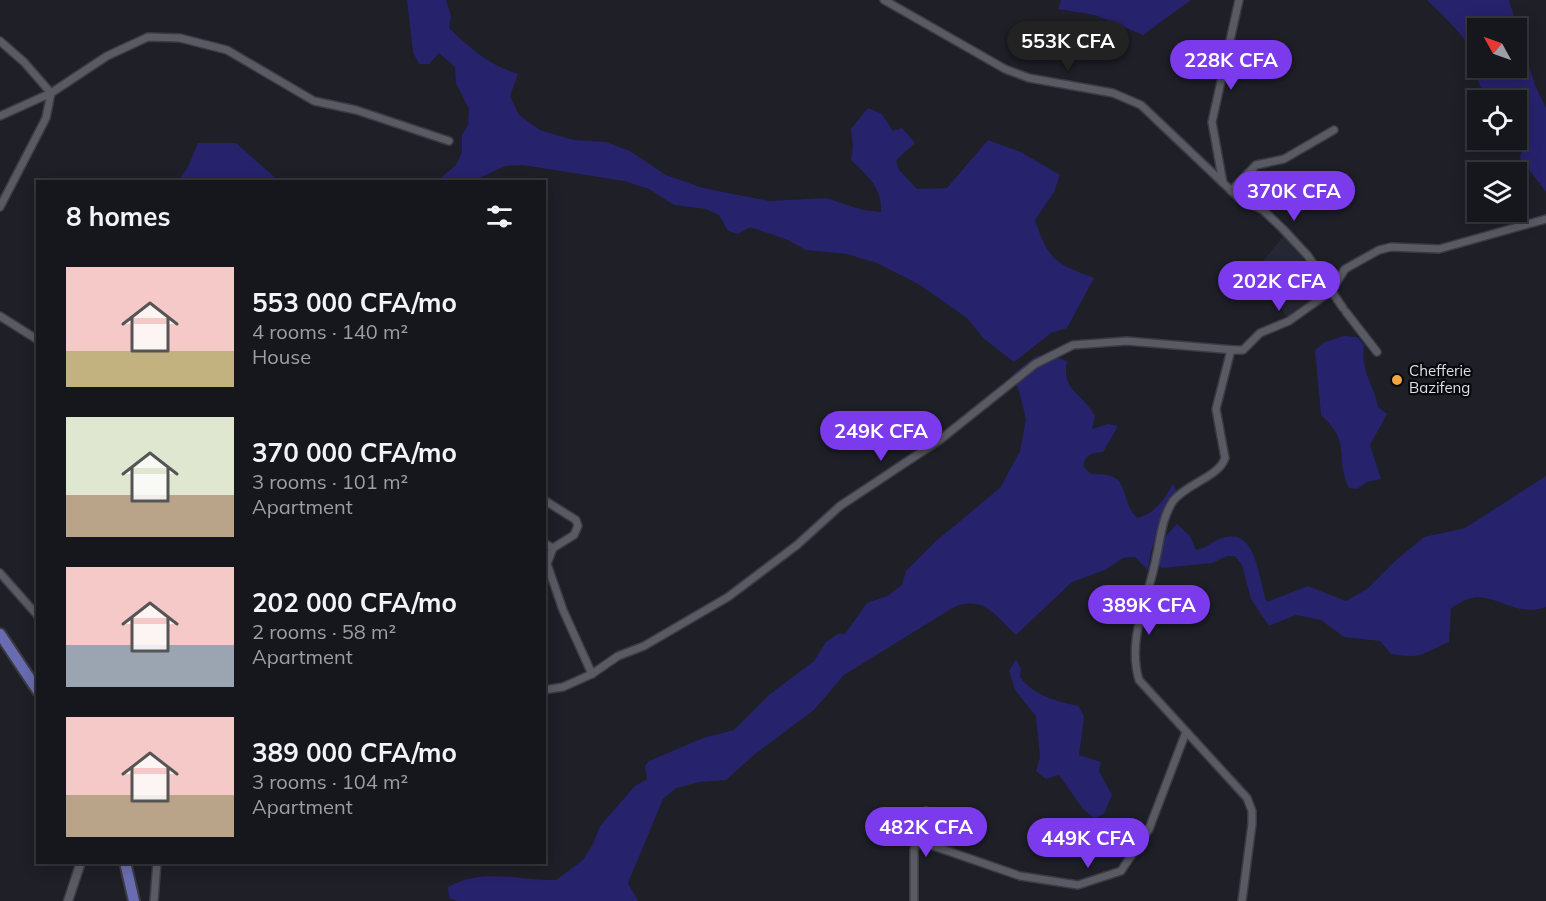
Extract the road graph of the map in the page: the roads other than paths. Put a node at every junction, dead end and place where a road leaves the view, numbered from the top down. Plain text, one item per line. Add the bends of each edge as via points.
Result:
1 (884, 0) edge
2 (1239, 0) edge
3 (0, 41) edge
4 (51, 93) junction
5 (0, 116) edge
6 (1334, 130) dead end
7 (449, 141) dead end
8 (1223, 183) junction
9 (1231, 192) junction
10 (0, 207) edge
11 (1546, 219) edge
12 (1331, 291) junction
13 (0, 316) edge
14 (36, 339) edge
15 (1243, 350) junction
16 (1377, 352) dead end
17 (546, 501) edge
18 (546, 544) edge
19 (553, 548) junction
20 (0, 573) edge
21 (36, 614) edge
22 (0, 634) edge
23 (592, 674) junction
24 (36, 688) edge
25 (546, 690) edge
26 (1186, 732) junction
27 (926, 811) dead end
28 (916, 840) junction
29 (80, 864) edge
30 (125, 864) edge
31 (157, 864) edge
32 (68, 901) edge
33 (134, 901) edge
34 (154, 901) edge
35 (914, 901) edge
36 (1242, 901) edge

1 - 8 street via 1005,69 1029,78 1131,99 1153,115
2 - 8 street via 1212,122
3 - 4 street
4 - 5 street
4 - 7 street via 107,56 148,37 180,38 226,50 314,101 356,110
4 - 10 street via 46,118
6 - 9 street via 1284,159 1256,165
8 - 9 street
9 - 12 street via 1263,210 1283,229 1308,256
11 - 12 street via 1439,249 1379,250 1345,268
12 - 15 street via 1288,321 1260,333
12 - 16 street
13 - 14 street
15 - 23 street via 1127,341 1072,345 1035,364 941,439 840,506 797,545 728,597
15 - 26 street via 1231,350 1217,400 1226,458 1173,502 1134,646 1139,680
17 - 19 street via 576,520 578,526 574,535
18 - 19 street
19 - 23 street via 547,564
20 - 21 street
22 - 24 main road
23 - 25 street
26 - 28 street via 1149,829 1121,871 1078,885 1020,876
26 - 36 street via 1247,798 1252,812
27 - 28 street
28 - 35 street
29 - 32 street
30 - 33 main road
31 - 34 street

